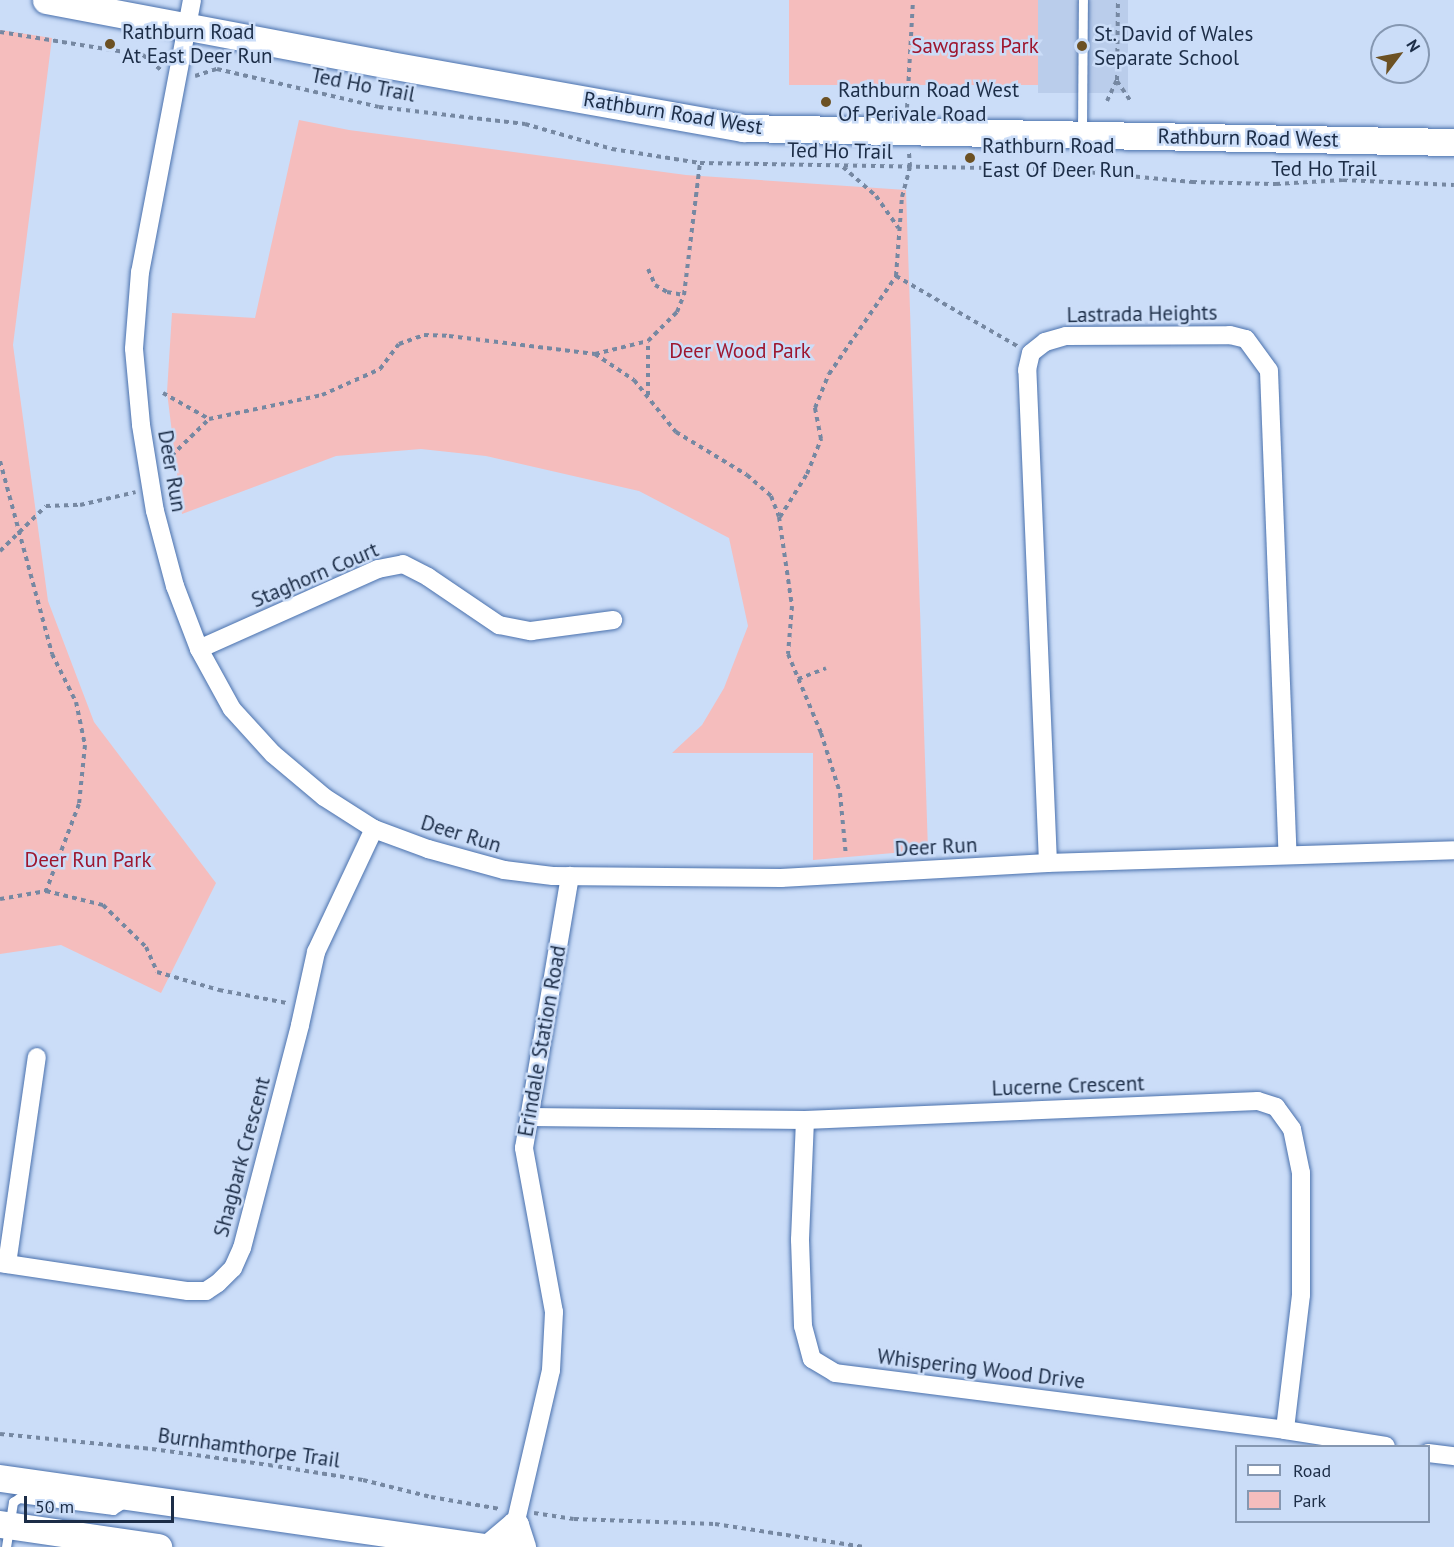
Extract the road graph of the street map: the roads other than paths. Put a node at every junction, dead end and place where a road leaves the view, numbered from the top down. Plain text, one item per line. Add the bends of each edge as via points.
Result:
1 (46, 0) edge
2 (192, 0) edge
3 (1083, 0) edge
4 (186, 27) junction
5 (1082, 134) junction
6 (1454, 142) edge
7 (613, 620) dead end
8 (199, 649) junction
9 (374, 830) junction
10 (1454, 850) edge
11 (1288, 855) junction
12 (1048, 863) junction
13 (570, 876) junction
14 (37, 1058) dead end
15 (530, 1117) junction
16 (805, 1120) junction
17 (4, 1263) edge
18 (1285, 1430) junction
19 (1380, 1445) edge
20 (1430, 1453) edge
21 (1454, 1456) edge
22 (0, 1478) edge
23 (134, 1497) junction
24 (5, 1532) edge
25 (519, 1536) edge
26 (158, 1547) edge
27 (483, 1547) edge
28 (489, 1547) edge

1 - 4 street, Rathburn Road West
2 - 4 street, Deer Run
3 - 5 lane
4 - 5 street, Rathburn Road West via 743,128
4 - 8 street, Deer Run via 140,272 134,349 150,483 175,586
5 - 6 street, Rathburn Road West
7 - 8 street, Staghorn Court via 531,631 499,625 403,564 378,569
8 - 9 street, Deer Run via 232,709 273,754 324,797
9 - 13 street, Deer Run via 504,870
9 - 17 street, Shagbark Crescent via 316,952 242,1248 233,1268 206,1291 188,1291
10 - 11 street, Deer Run
11 - 12 street, Deer Run
11 - 12 street, Lastrada Heights via 1269,371 1246,339 1230,335 1066,336 1045,342 1031,353 1027,370
12 - 13 street, Deer Run via 781,878
13 - 15 street, Erindale Station Road
14 - 17 street
15 - 16 street, Lucerne Crescent
15 - 25 street, Erindale Station Road via 524,1148 554,1312 551,1370
16 - 18 street, Whispering Wood Drive via 801,1272 803,1326 812,1359 835,1373
16 - 18 street, Lucerne Crescent via 1258,1101 1276,1107 1292,1129 1301,1173 1301,1295
18 - 19 street, Whispering Wood Drive
20 - 21 street
22 - 23 street
23 - 24 lane via 113,1510 19,1497
23 - 27 street
24 - 26 street
25 - 28 street, Erindale Station Road

